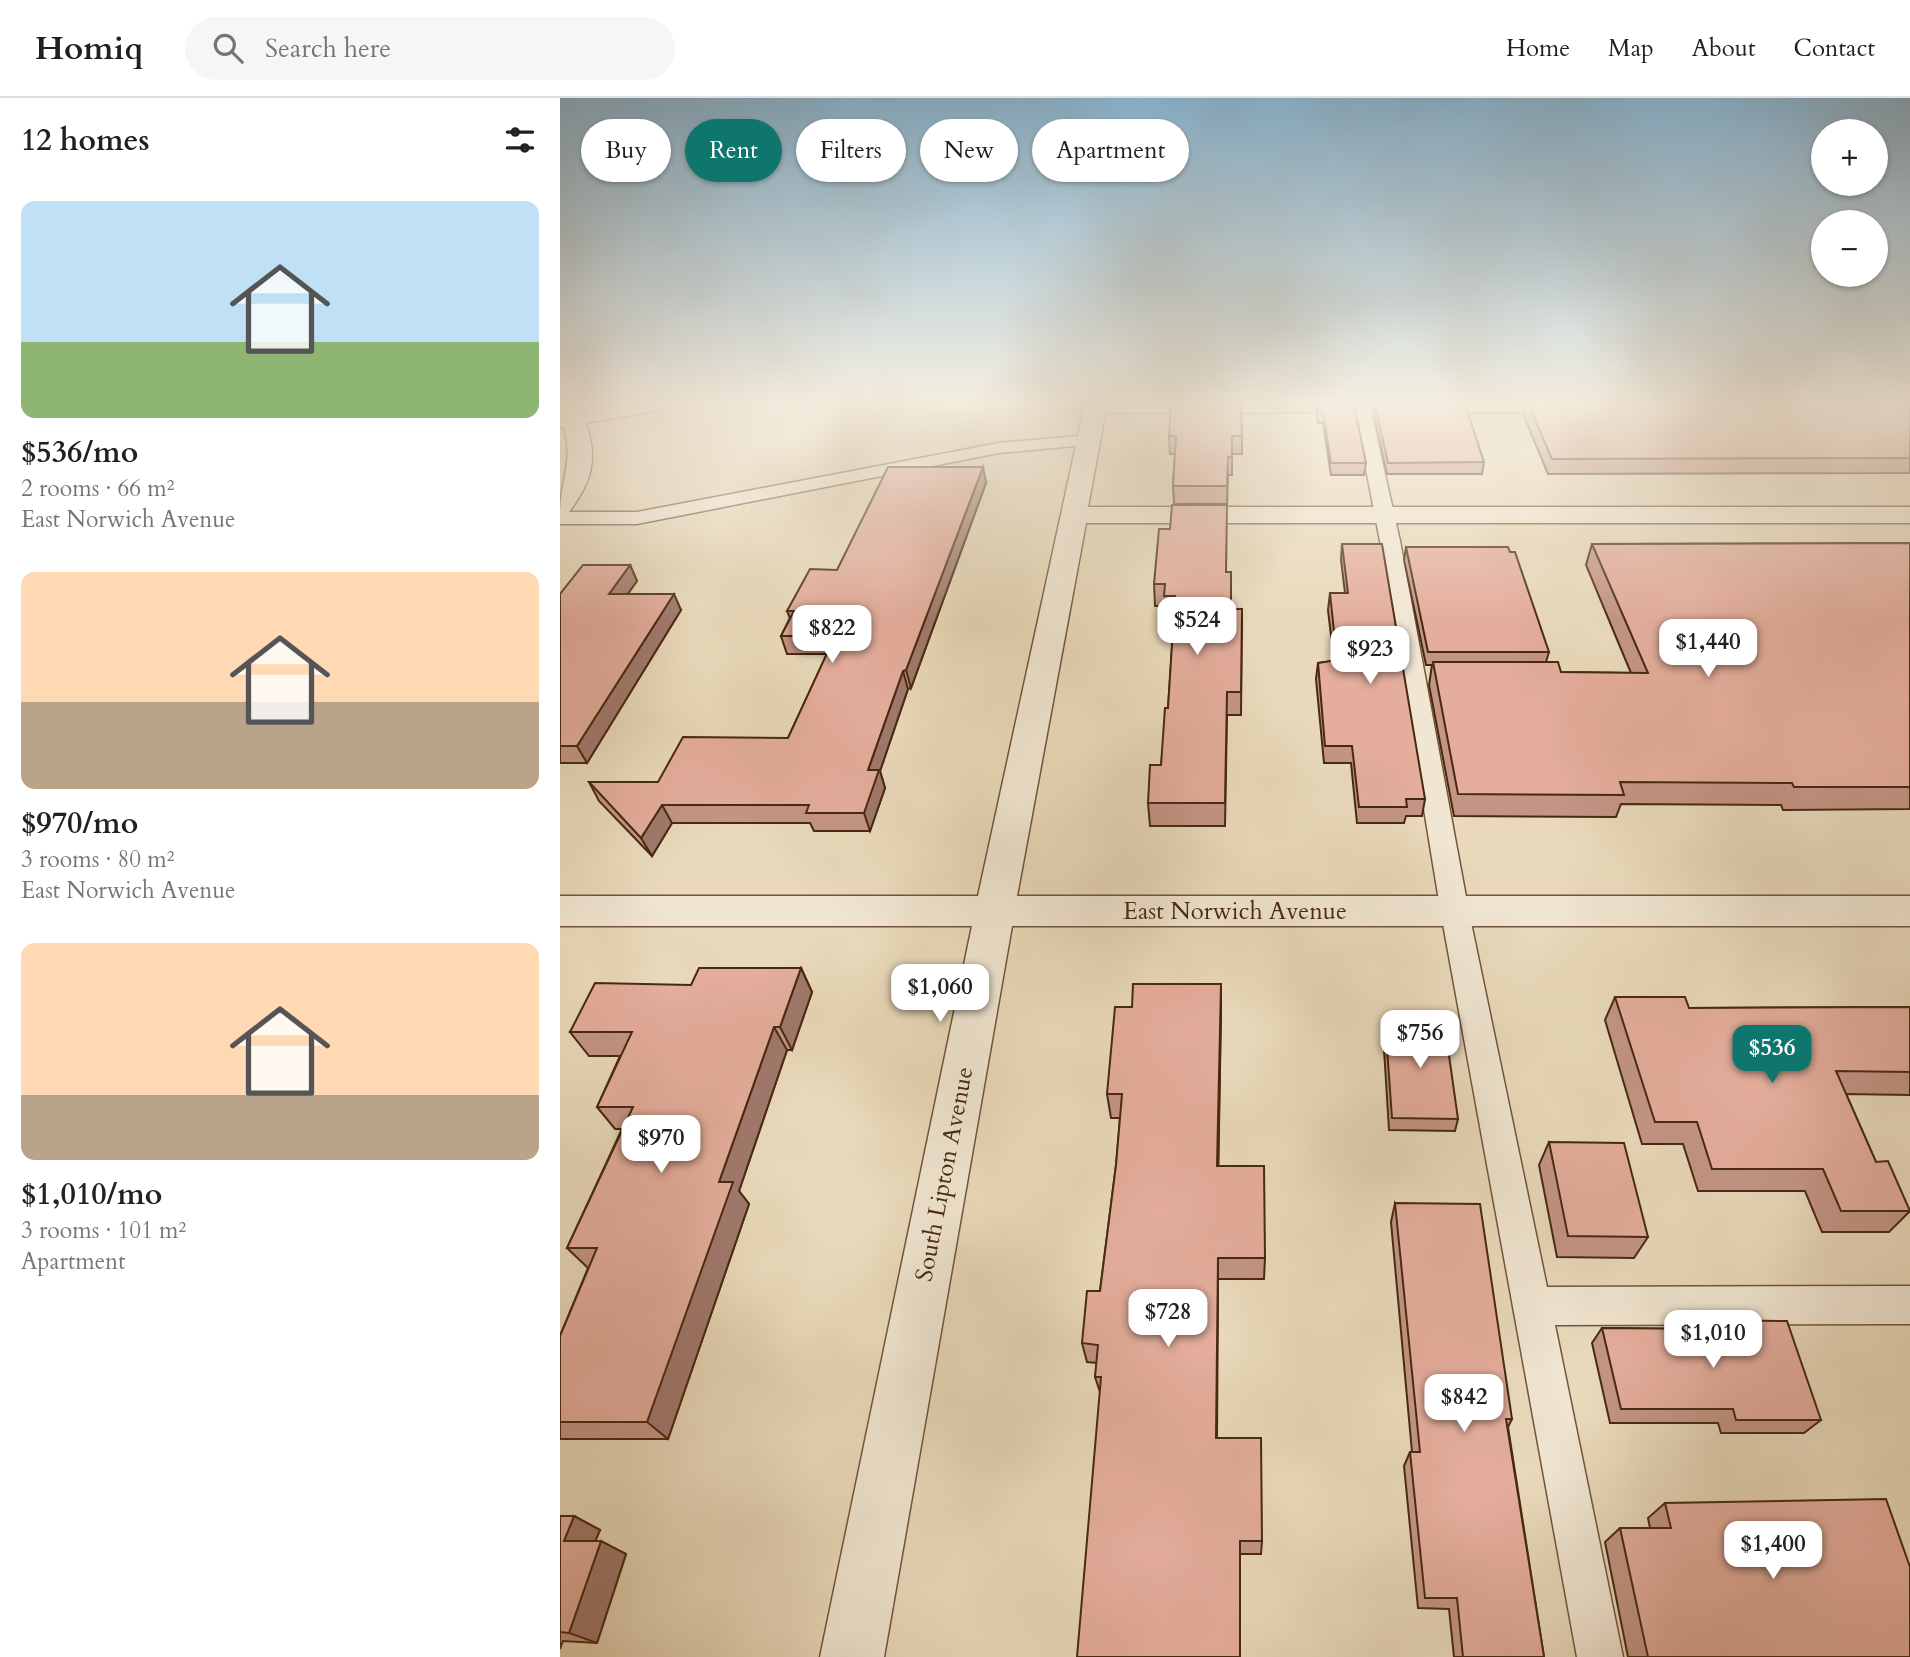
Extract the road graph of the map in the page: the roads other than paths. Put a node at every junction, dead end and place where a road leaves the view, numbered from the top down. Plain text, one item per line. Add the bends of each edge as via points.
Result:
1 (579, 477) edge
2 (850, 477) edge
3 (1082, 477) edge
4 (1379, 477) edge
5 (560, 506) edge
6 (1075, 515) junction
7 (1385, 515) junction
8 (1910, 515) edge
9 (560, 518) edge
10 (995, 909) junction
11 (560, 911) edge
12 (1910, 911) edge
13 (1455, 912) junction
14 (1910, 1305) edge
15 (1532, 1306) junction
16 (852, 1657) edge
17 (1600, 1657) edge

1 - 5 street
2 - 9 lane via 637,518
3 - 6 street, South Lipton Avenue
4 - 7 lane
6 - 7 street
6 - 10 street, South Lipton Avenue
7 - 8 street
7 - 13 lane via 1427,675
10 - 11 street, East Norwich Avenue
10 - 13 street, East Norwich Avenue
10 - 16 street, South Lipton Avenue
12 - 13 street, East Norwich Avenue
13 - 15 lane
14 - 15 lane
15 - 17 lane

